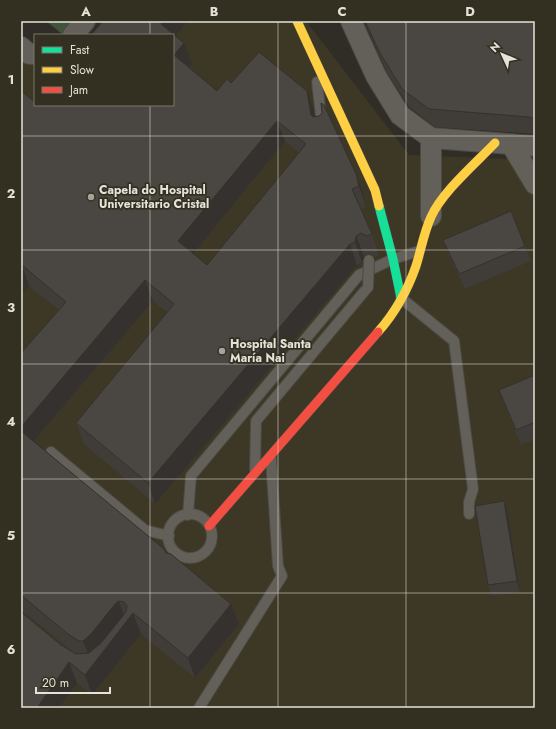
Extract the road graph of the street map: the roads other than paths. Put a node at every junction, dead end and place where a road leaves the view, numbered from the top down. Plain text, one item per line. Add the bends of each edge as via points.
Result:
1 (84, 21) edge
2 (296, 21) edge
3 (351, 21) edge
4 (74, 34) edge
5 (21, 47) edge
6 (34, 54) edge
7 (314, 60) junction
8 (323, 131) edge
9 (430, 138) junction
10 (503, 143) junction
11 (535, 146) edge
12 (535, 184) edge
13 (431, 216) junction
14 (420, 251) junction
15 (393, 259) junction
16 (369, 260) dead end
17 (401, 298) junction
18 (52, 452) dead end
19 (271, 456) junction
20 (255, 474) junction
21 (469, 514) dead end
22 (188, 515) junction
23 (209, 526) junction
24 (169, 536) junction
25 (186, 557) junction
26 (178, 568) edge
27 (199, 708) edge

1 - 4 street
2 - 7 street
3 - 9 street via 376,76 400,115
5 - 6 street via 29,54
7 - 8 lane
7 - 15 street via 375,190
9 - 10 street
9 - 13 street
10 - 11 street
10 - 12 street
10 - 13 street via 447,192
13 - 14 street
14 - 15 lane
14 - 17 street
15 - 17 street
15 - 22 lane via 359,275 191,476
16 - 20 lane, bridge via 368,287 256,421
17 - 19 street via 379,331
17 - 21 lane via 454,341 473,488
18 - 24 lane via 145,530
19 - 20 street
19 - 27 lane via 278,566 282,576
20 - 23 street
22 - 23 lane via 201,518
22 - 24 lane via 175,521
23 - 25 lane via 212,536 208,549 196,557
24 - 25 lane via 171,547 176,553
25 - 26 lane

